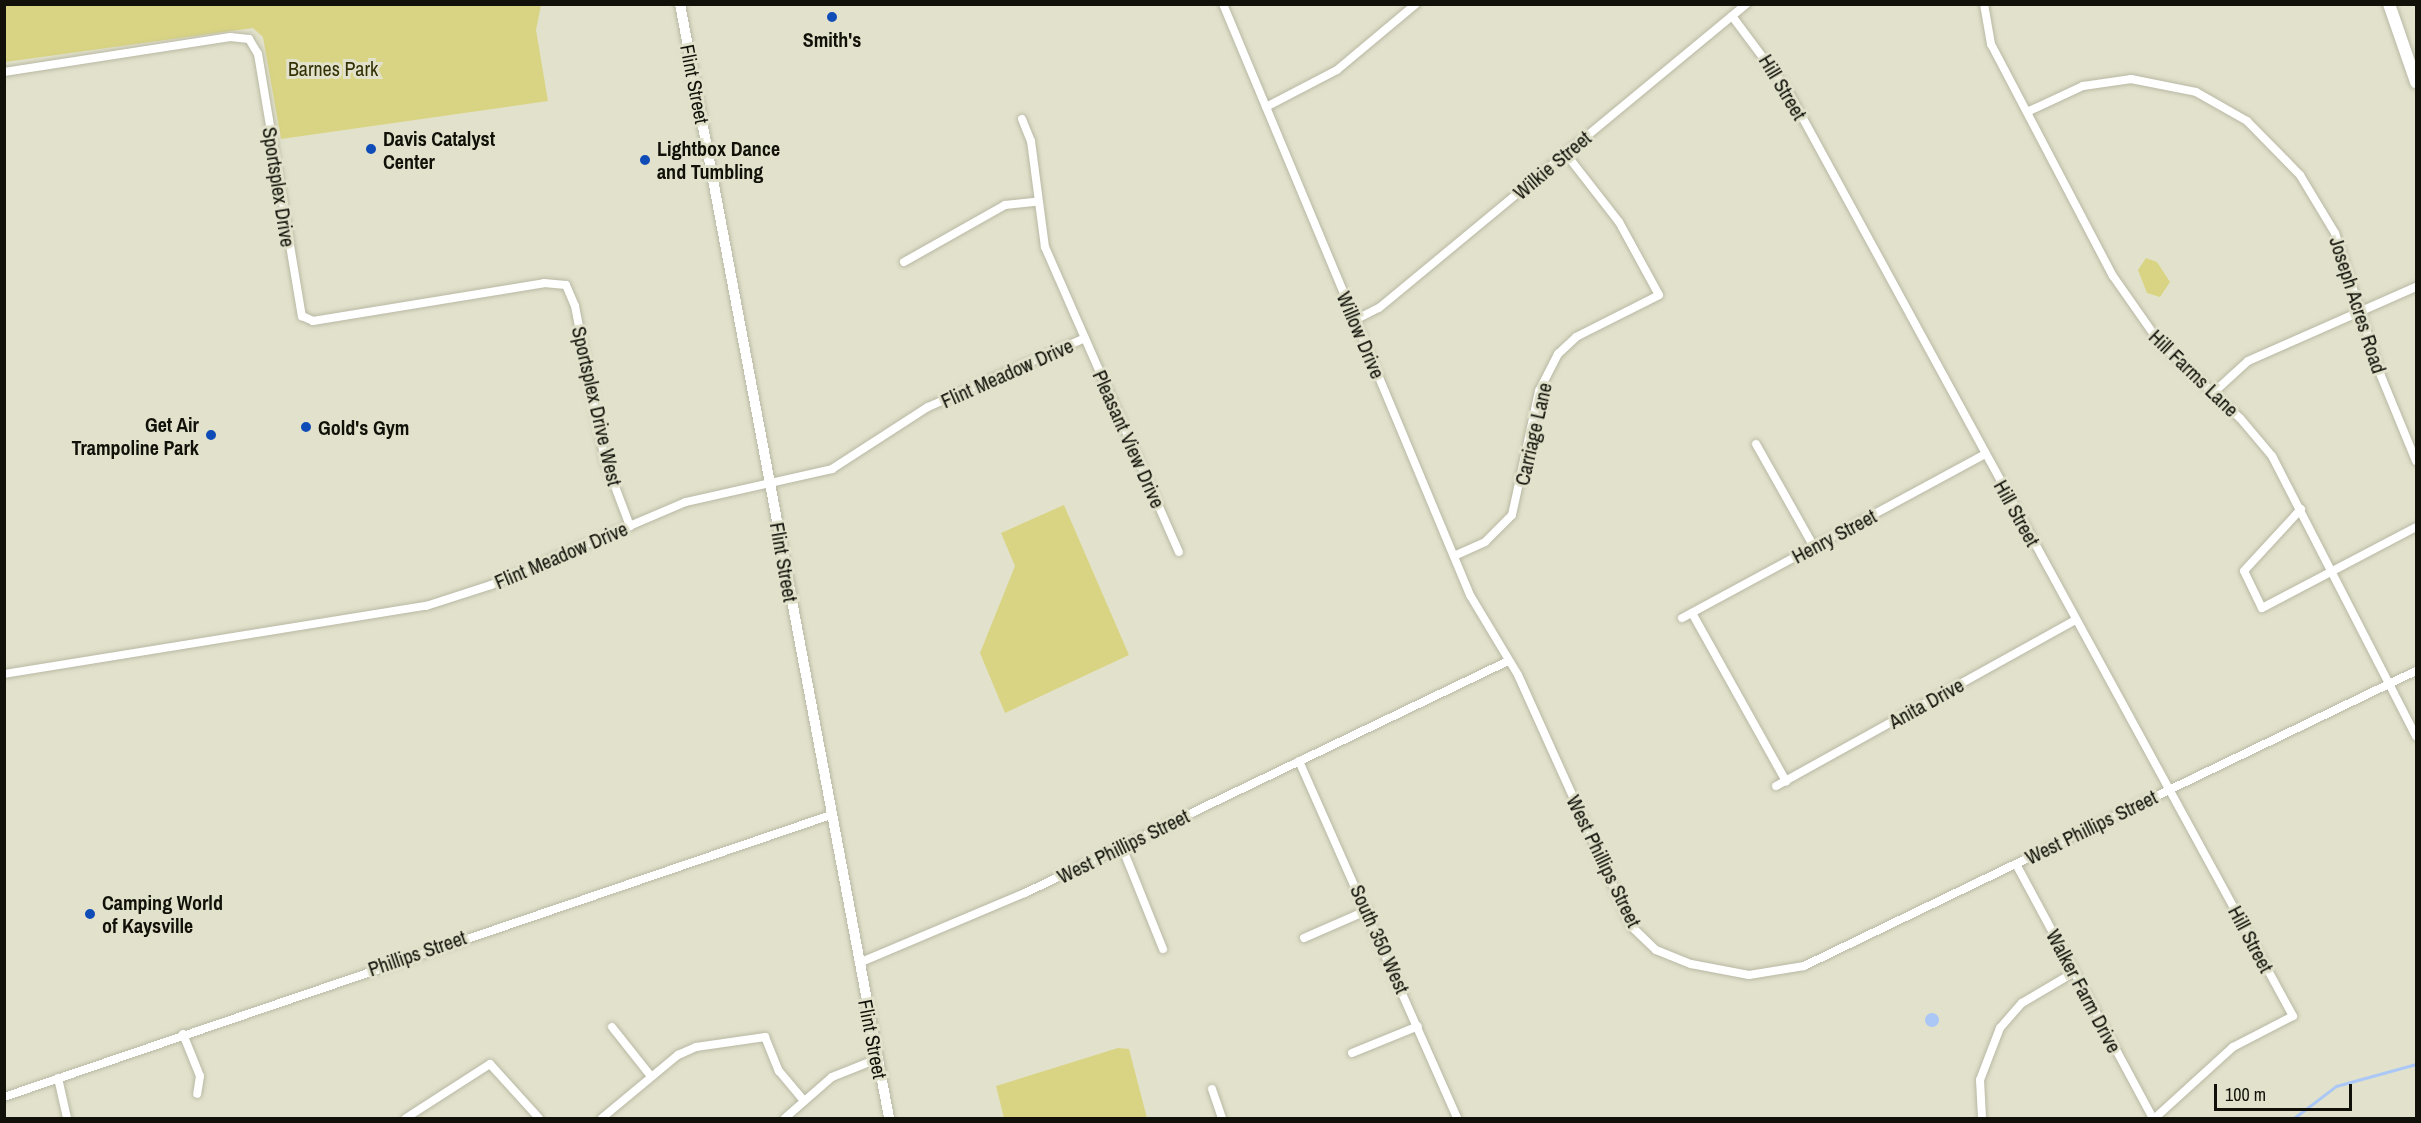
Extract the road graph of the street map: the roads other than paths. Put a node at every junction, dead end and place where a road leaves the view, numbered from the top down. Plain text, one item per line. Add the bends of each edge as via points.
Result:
1 (680, 4) edge
2 (1223, 4) edge
3 (1416, 4) edge
4 (1746, 4) edge
5 (1984, 4) edge
6 (2388, 4) edge
7 (1732, 16) junction
8 (4, 72) edge
9 (2416, 82) edge
10 (1266, 107) junction
11 (2027, 112) junction
12 (1022, 119) dead end
13 (1566, 154) junction
14 (1036, 202) junction
15 (904, 262) dead end
16 (566, 285) joint
17 (2416, 287) edge
18 (2362, 315) junction
19 (1355, 320) junction
20 (1085, 338) junction
21 (2212, 393) junction
22 (1756, 444) dead end
23 (1985, 454) junction
24 (2416, 461) edge
25 (770, 484) junction
26 (2301, 509) junction
27 (630, 526) junction
28 (2416, 527) edge
29 (1814, 547) junction
30 (1179, 552) dead end
31 (1454, 556) junction
32 (2333, 571) junction
33 (1692, 613) junction
34 (1683, 618) dead end
35 (2075, 620) junction
36 (1506, 662) junction
37 (2416, 671) edge
38 (4, 674) edge
39 (2390, 683) junction
40 (2416, 736) edge
41 (1299, 761) junction
42 (1786, 781) junction
43 (1776, 786) dead end
44 (2168, 790) junction
45 (831, 815) junction
46 (1122, 847) junction
47 (2016, 864) junction
48 (1368, 910) junction
49 (1304, 938) dead end
50 (1163, 949) dead end
51 (859, 963) junction
52 (2073, 973) junction
53 (1418, 1026) junction
54 (612, 1027) dead end
55 (183, 1034) junction
56 (1352, 1053) dead end
57 (877, 1059) junction
58 (650, 1074) junction
59 (58, 1078) junction
60 (1212, 1089) dead end
61 (197, 1094) dead end
62 (4, 1097) edge
63 (804, 1101) junction
64 (67, 1119) edge
65 (406, 1119) edge
66 (539, 1119) edge
67 (602, 1119) edge
68 (785, 1119) edge
69 (889, 1119) edge
70 (1222, 1119) edge
71 (1457, 1119) edge
72 (1982, 1119) edge
73 (2154, 1119) edge

1 - 25 street, Flint Street
2 - 10 street, Willow Drive
3 - 10 street via 1337,70
4 - 7 street, Wilkie Street
5 - 11 street, Hill Farms Lane via 1986,32
6 - 9 main road
7 - 13 street, Wilkie Street
7 - 23 street, Hill Street via 1788,91
8 - 16 street, Sportsplex Drive via 230,37 249,39 258,54 298,307 313,321 544,283
10 - 19 street, Willow Drive
11 - 18 street, Joseph Acres Road via 2084,86 2131,79 2176,85 2223,105 2269,141 2314,195 2344,253
11 - 21 street, Hill Farms Lane via 2128,301 2168,352
12 - 14 street, Pleasant View Drive via 1031,141
13 - 19 street, Wilkie Street via 1379,308
13 - 31 street, Carriage Lane via 1619,222 1659,295 1576,337 1558,354 1539,391 1512,515 1485,542
14 - 15 street via 1005,205
14 - 20 street, Pleasant View Drive via 1046,247
16 - 27 street, Sportsplex Drive West via 575,306 605,460
17 - 18 street
18 - 21 street via 2248,361
18 - 24 street, Joseph Acres Road
19 - 31 street, Willow Drive
20 - 25 street, Flint Meadow Drive via 928,407 832,469
20 - 30 street, Pleasant View Drive
21 - 26 street, Hill Farms Lane via 2272,456
22 - 29 street
23 - 29 street, Henry Street
23 - 35 street, Hill Street
25 - 27 street, Flint Meadow Drive via 707,495
25 - 45 street, Flint Street
26 - 32 street, Hill Farms Lane
26 - 32 street via 2244,579 2262,608
27 - 38 street, Flint Meadow Drive via 426,606
28 - 32 street
29 - 33 street, Henry Street
31 - 36 street, Willow Drive
32 - 39 street, Hill Farms Lane
33 - 34 street, Henry Street
33 - 42 street
35 - 42 street, Anita Drive
35 - 44 street, Hill Street
36 - 41 street, West Phillips Street
36 - 47 street, West Phillips Street via 1518,675 1632,927 1656,950 1691,964 1749,975 1786,971
37 - 39 street, West Phillips Street
39 - 40 street, Hill Farms Lane
39 - 44 street, West Phillips Street
41 - 46 street, West Phillips Street
41 - 48 street, South 350 West
42 - 43 street, Anita Drive
44 - 47 street, West Phillips Street
44 - 73 street, Hill Street via 2293,1016 2234,1047
45 - 51 street, Flint Street
45 - 55 street, Phillips Street
46 - 50 street
46 - 51 street, West Phillips Street
47 - 52 street, Walker Farm Drive
48 - 49 street
48 - 53 street, South 350 West
51 - 57 street, Flint Street
52 - 72 street via 2022,1004 2000,1028 1980,1080
52 - 73 street, Walker Farm Drive
53 - 56 street
53 - 71 street, South 350 West
54 - 58 street
55 - 59 street, Phillips Street
55 - 61 street via 200,1076
57 - 63 street via 832,1077
57 - 69 street, Flint Street
58 - 63 street via 696,1047 765,1037 778,1071
58 - 67 street
59 - 62 street, Phillips Street
59 - 64 street
60 - 70 street
63 - 68 street
65 - 66 street via 490,1064

